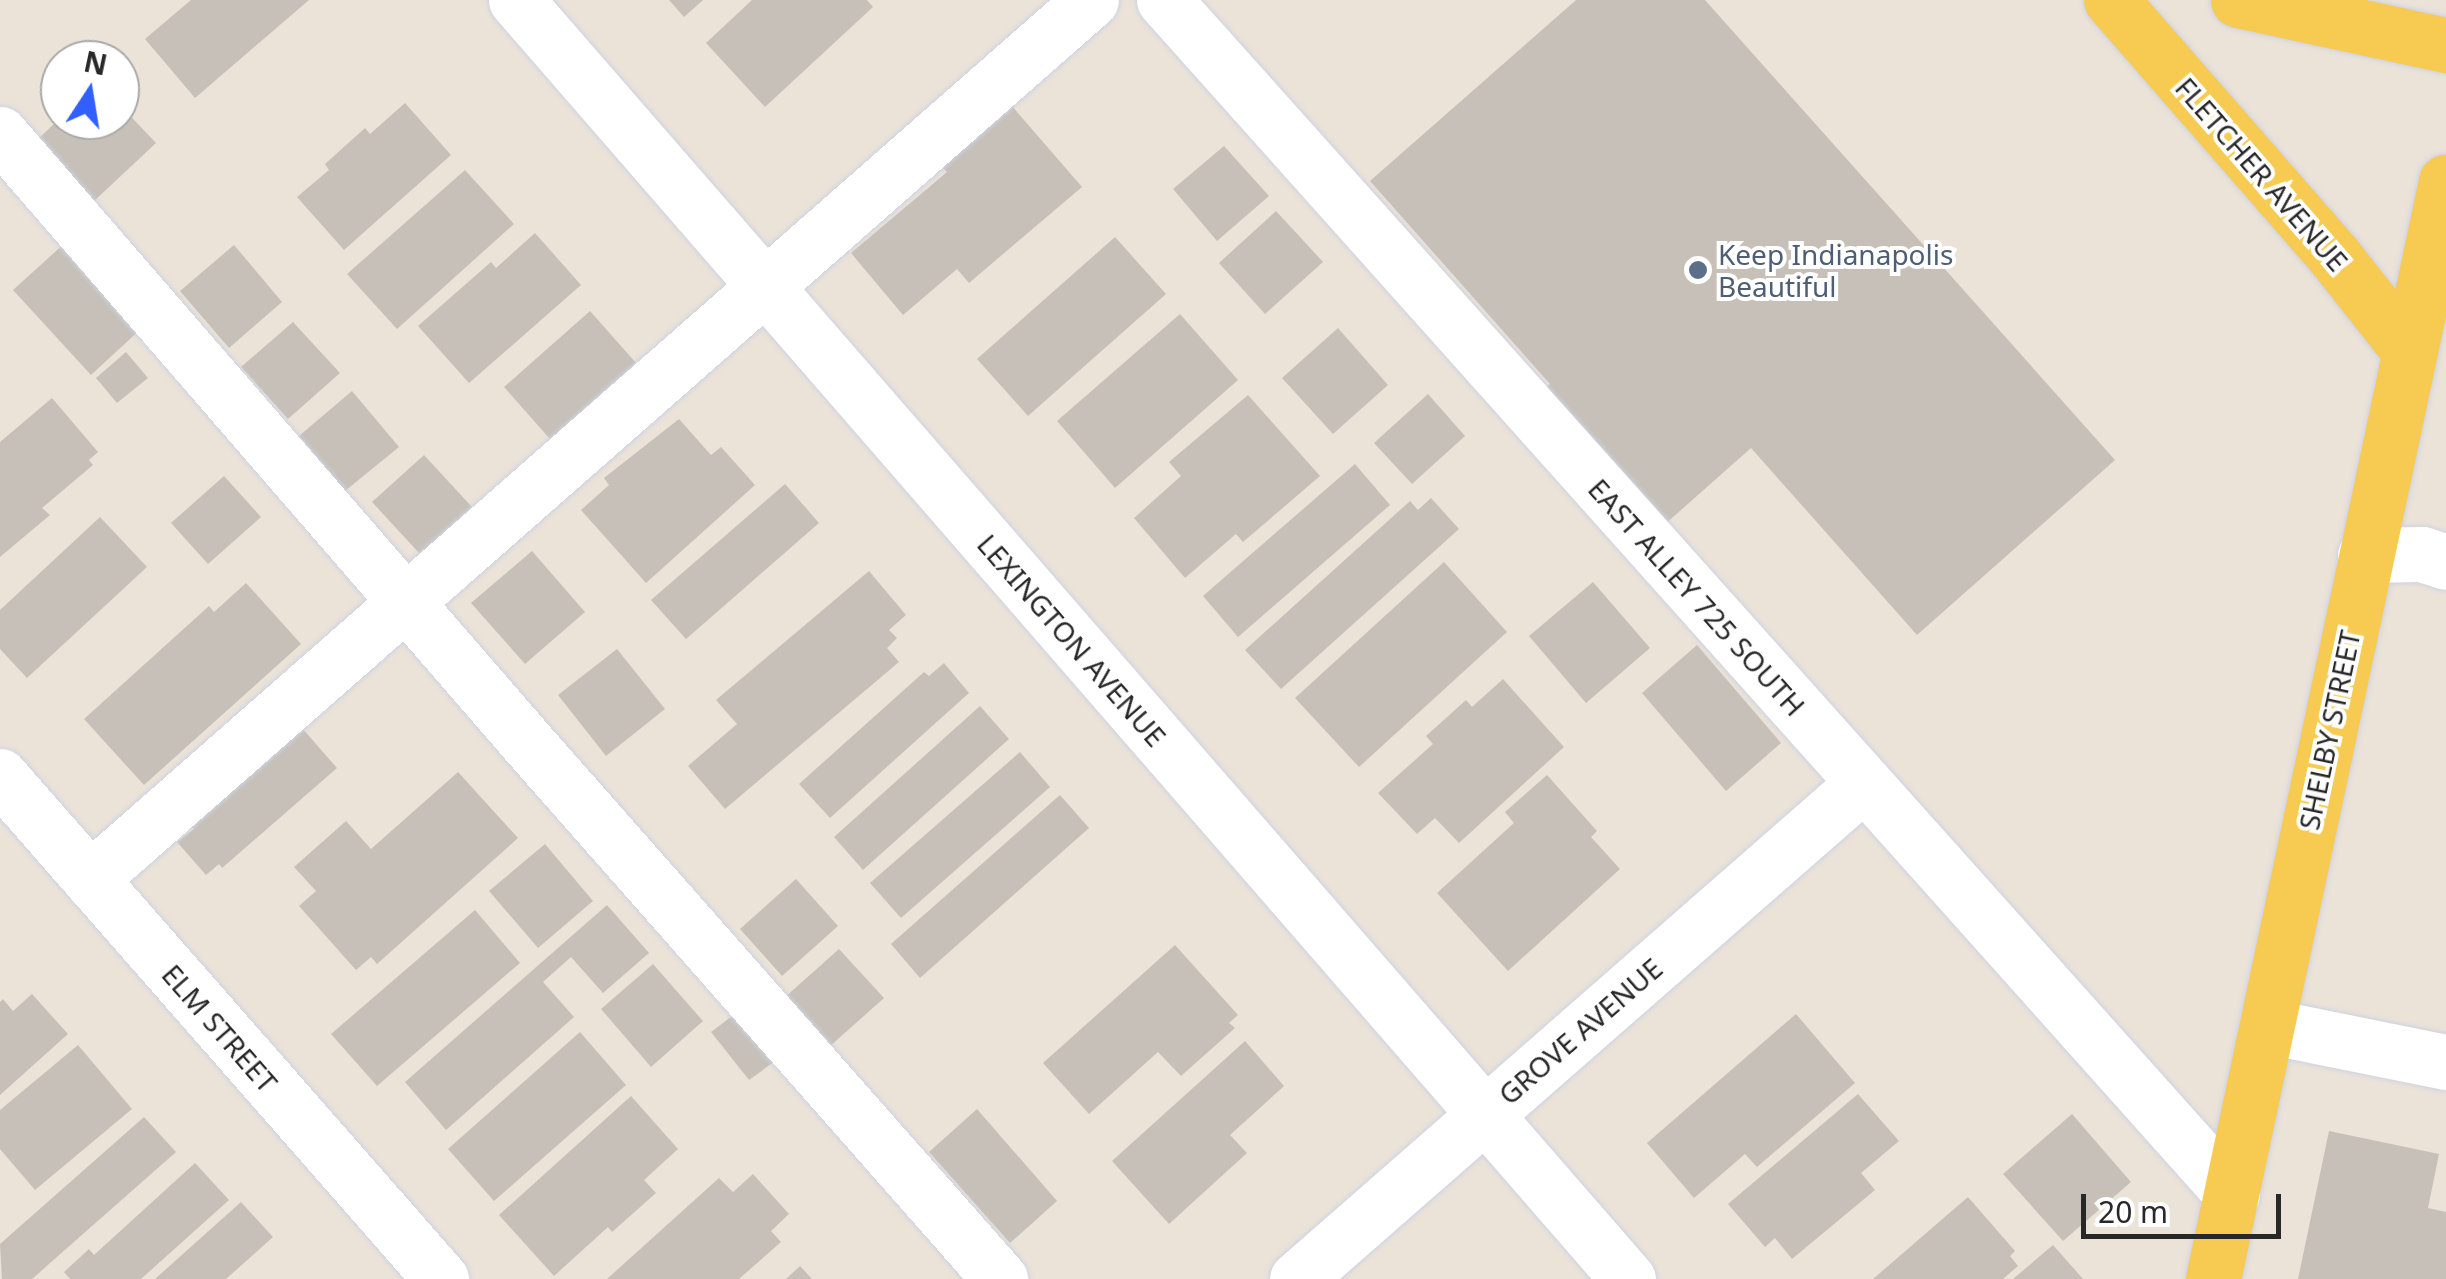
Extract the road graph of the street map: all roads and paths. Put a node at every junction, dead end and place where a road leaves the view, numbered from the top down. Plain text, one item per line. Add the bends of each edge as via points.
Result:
1 (516, 0) edge
2 (1091, 0) edge
3 (1164, 0) edge
4 (2110, 0) edge
5 (2238, 0) edge
6 (2446, 45) edge
7 (0, 134) edge
8 (2446, 181) edge
9 (765, 286) junction
10 (2410, 352) junction
11 (2365, 554) junction
12 (2446, 562) edge
13 (406, 601) junction
14 (0, 776) edge
15 (1864, 784) junction
16 (90, 878) junction
17 (2267, 1026) junction
18 (2446, 1062) edge
19 (1485, 1115) junction
20 (2232, 1194) junction
21 (441, 1279) edge
22 (1000, 1279) edge
23 (1296, 1279) edge
24 (1628, 1279) edge
25 (2213, 1279) edge

1 - 9 street, LEXINGTON AVENUE
2 - 9 street
3 - 15 street, EAST ALLEY 725 SOUTH
4 - 10 main road, FLETCHER AVENUE
5 - 6 main road
7 - 13 street
8 - 10 main road, SHELBY STREET
9 - 13 street
9 - 19 street, LEXINGTON AVENUE
10 - 11 main road, SHELBY STREET
11 - 12 street via 2422,554
11 - 17 main road, SHELBY STREET
13 - 16 street
13 - 22 street
14 - 16 street, ELM STREET
15 - 19 street, GROVE AVENUE
15 - 20 street, EAST ALLEY 725 SOUTH
16 - 21 street, ELM STREET
17 - 18 street
17 - 20 main road, SHELBY STREET
19 - 23 street, GROVE AVENUE
19 - 24 street, LEXINGTON AVENUE
20 - 25 main road, SHELBY STREET

